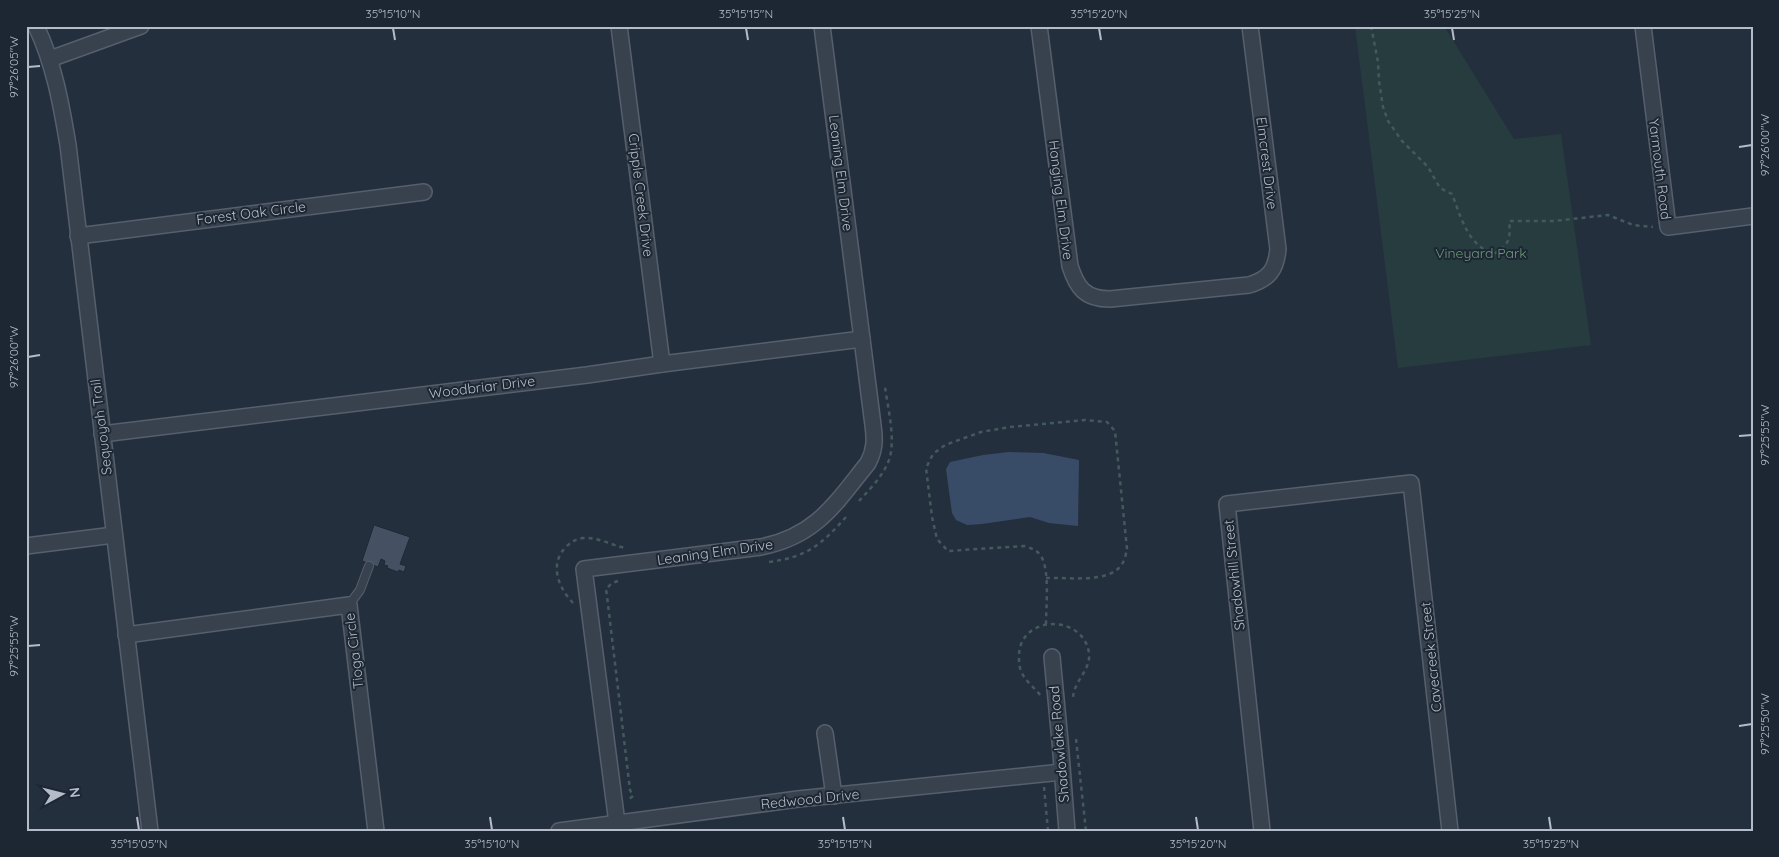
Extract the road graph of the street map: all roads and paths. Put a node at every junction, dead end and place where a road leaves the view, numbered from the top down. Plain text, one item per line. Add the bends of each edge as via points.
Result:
1 (36, 26) edge
2 (141, 26) edge
3 (619, 26) edge
4 (822, 26) edge
5 (1039, 26) edge
6 (1250, 26) edge
7 (1372, 26) edge
8 (1643, 26) edge
9 (50, 59) junction
10 (424, 192) dead end
11 (1753, 216) edge
12 (1668, 227) junction
13 (78, 236) junction
14 (1249, 285) joint
15 (862, 339) junction
16 (662, 364) junction
17 (884, 382) dead end
18 (102, 434) junction
19 (1411, 482) joint
20 (856, 504) dead end
21 (851, 511) dead end
22 (114, 535) junction
23 (26, 546) edge
24 (627, 548) dead end
25 (764, 562) dead end
26 (369, 566) dead end
27 (1046, 578) junction
28 (623, 580) dead end
29 (349, 606) junction
30 (577, 607) dead end
31 (1046, 624) dead end
32 (126, 635) junction
33 (1052, 657) dead end
34 (825, 733) dead end
35 (1062, 772) junction
36 (633, 796) dead end
37 (834, 796) junction
38 (617, 822) junction
39 (150, 831) edge
40 (376, 831) edge
41 (559, 831) edge
42 (1067, 831) edge
43 (1262, 831) edge
44 (1450, 831) edge

1 - 9 street, Sequoyah Trail
2 - 9 street
3 - 16 street, Cripple Creek Drive
4 - 15 street, Leaning Elm Drive
5 - 14 street, Hanging Elm Drive via 1070,266 1078,286 1093,297 1110,299
6 - 14 street, Elmcrest Drive via 1278,249 1277,260 1268,277
7 - 12 path via 1383,107 1388,121 1428,167 1440,188 1452,194 1471,239 1484,251 1493,254 1502,250 1508,243 1510,221 1554,222 1608,216 1633,225
8 - 12 street, Yarmouth Road
9 - 13 street, Sequoyah Trail via 63,111
10 - 13 street, Forest Oak Circle
11 - 12 street, Yarmouth Road
13 - 18 street, Sequoyah Trail
15 - 16 street, Woodbriar Drive
15 - 38 street, Leaning Elm Drive via 875,438 873,454 826,514 812,526 778,543 584,569
16 - 18 street, Woodbriar Drive
17 - 20 path via 892,443 889,460 880,477
18 - 22 street, Sequoyah Trail
19 - 43 street, Shadowhill Street via 1227,504
19 - 44 street, Cavecreek Street
21 - 25 path, Leaning Elm Drive via 827,538 811,550 794,557
22 - 23 street
22 - 32 street, Sequoyah Trail
24 - 30 path via 595,538 582,538 561,552 556,565 558,577 564,593
26 - 29 lane via 360,590
27 - 27 path via 1098,578 1122,565 1127,549 1115,431 1107,422 1085,420 988,431 945,445 934,454 926,468 937,539 948,551 1033,548 1041,556
27 - 31 path
28 - 36 path via 606,589
29 - 32 street, Tioga Circle
29 - 40 street, Tioga Circle
32 - 39 street, Sequoyah Trail
33 - 35 street, Shadowlake Road
34 - 37 street
35 - 37 street, Redwood Drive
35 - 42 street, Shadowlake Road
37 - 38 street, Redwood Drive
38 - 41 street, Redwood Drive

